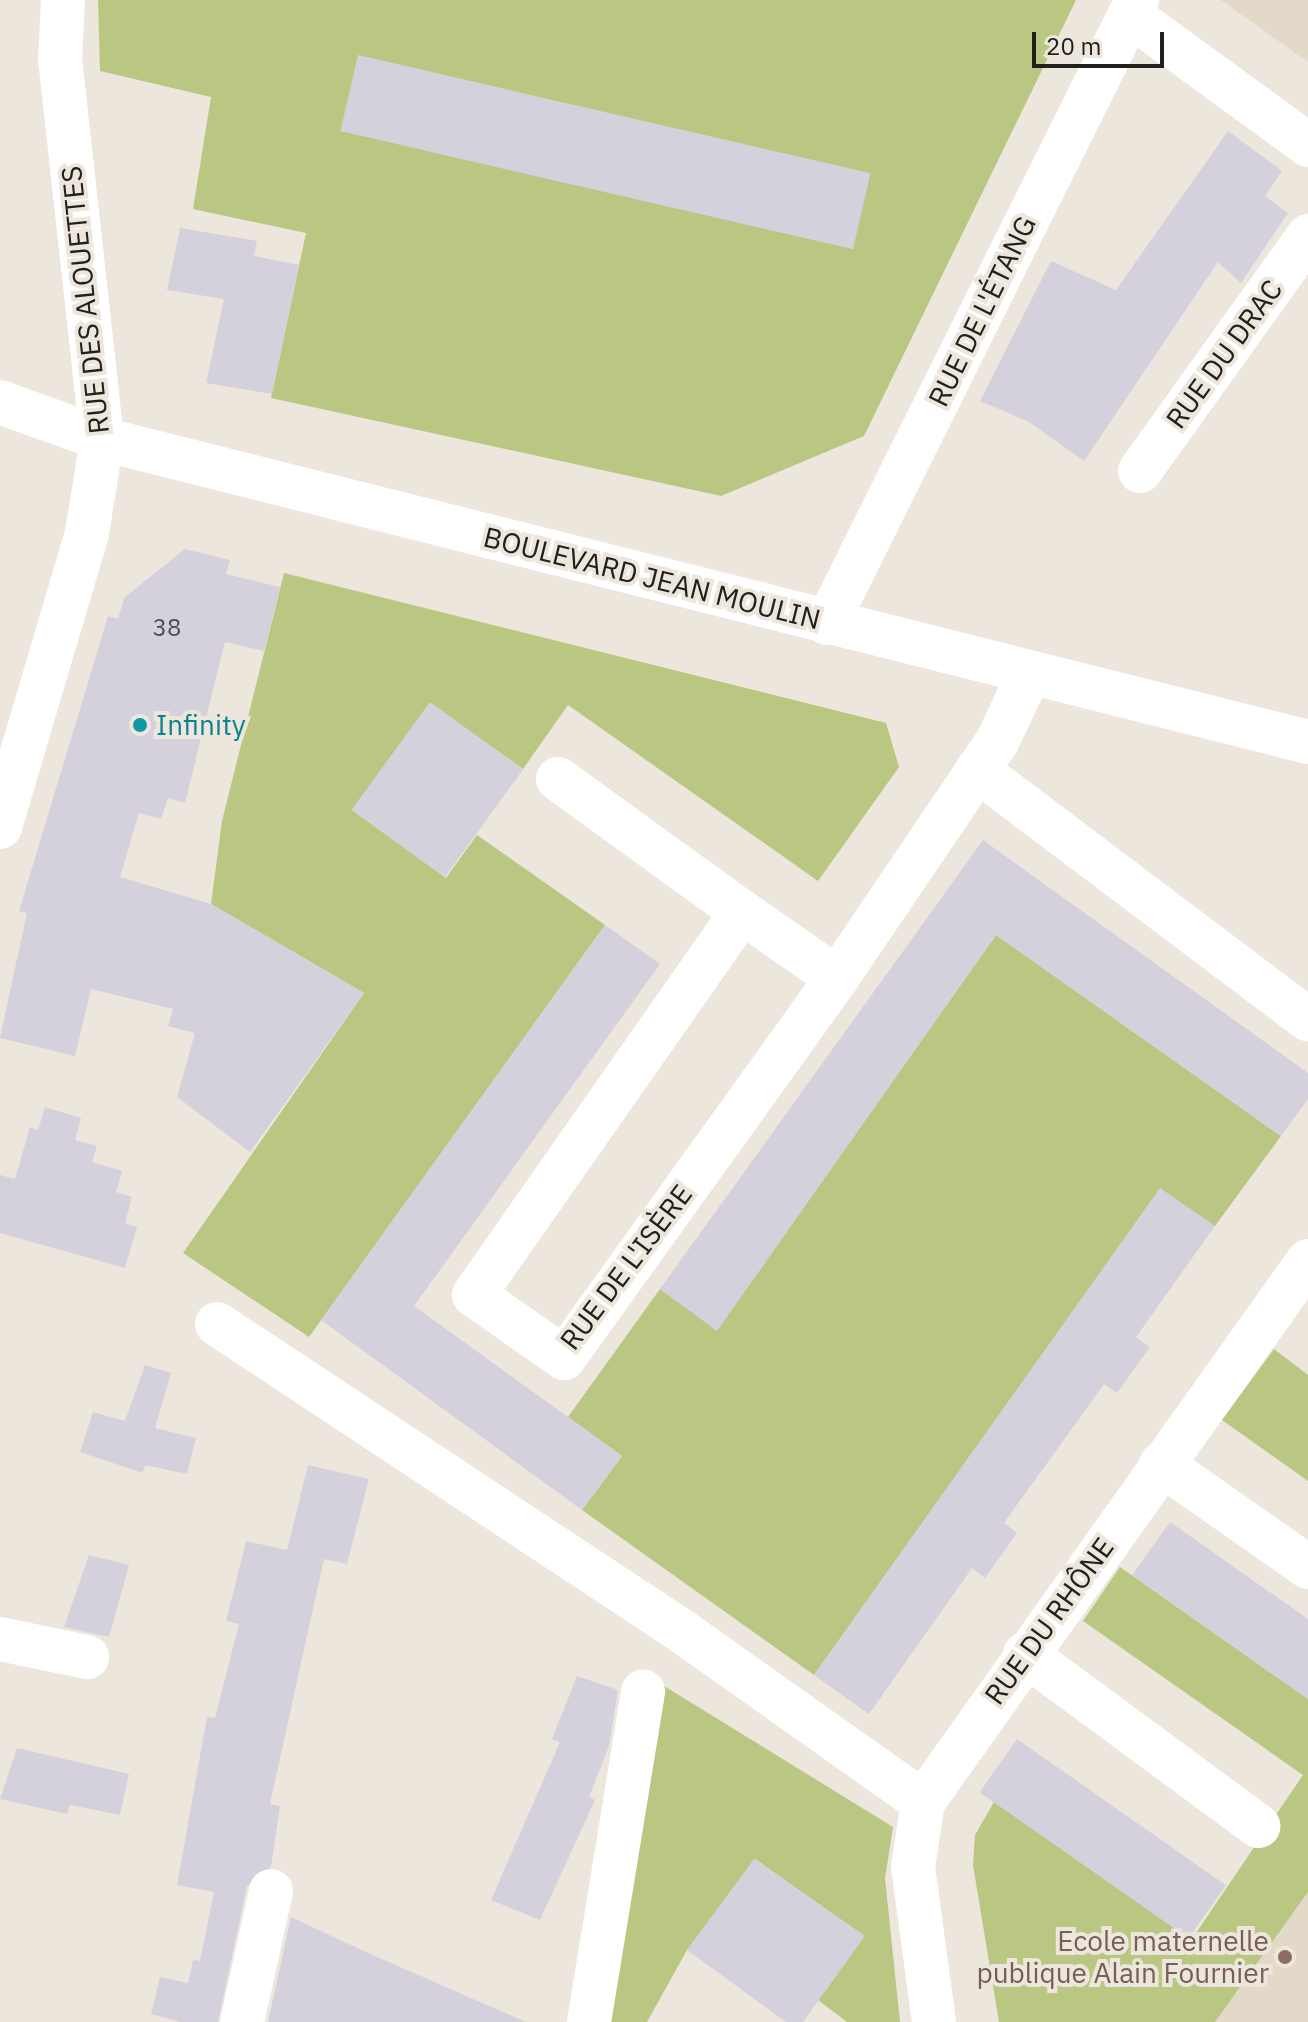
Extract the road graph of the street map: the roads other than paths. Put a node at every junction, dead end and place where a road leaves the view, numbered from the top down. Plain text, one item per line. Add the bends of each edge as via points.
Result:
1 (63, 0) edge
2 (1134, 7) edge
3 (1308, 145) edge
4 (1308, 236) edge
5 (0, 402) edge
6 (102, 439) junction
7 (1140, 471) dead end
8 (827, 623) junction
9 (1029, 674) junction
10 (1308, 742) edge
11 (977, 770) junction
12 (558, 779) dead end
13 (0, 827) edge
14 (742, 912) junction
15 (837, 978) junction
16 (1308, 1019) edge
17 (1308, 1261) edge
18 (217, 1324) dead end
19 (1161, 1464) junction
20 (1308, 1567) edge
21 (0, 1639) edge
22 (1025, 1654) junction
23 (87, 1657) dead end
24 (643, 1691) dead end
25 (923, 1802) junction
26 (1258, 1826) dead end
27 (271, 1891) dead end
28 (242, 2022) edge
29 (589, 2022) edge
30 (934, 2022) edge

1 - 6 street, RUE DES ALOUETTES via 60,60
2 - 3 street
2 - 8 street, RUE DE L'ÉTANG
4 - 7 street, RUE DU DRAC
5 - 6 street, BOULEVARD JEAN MOULIN
6 - 8 street, BOULEVARD JEAN MOULIN
6 - 13 street, RUE DES ALOUETTES via 87,533
8 - 9 street, BOULEVARD JEAN MOULIN
9 - 10 street, BOULEVARD JEAN MOULIN
9 - 11 street, RUE DE L'ISÈRE
11 - 15 street, RUE DE L'ISÈRE
11 - 16 street
12 - 14 street
14 - 15 street
14 - 15 street, RUE DE L'ISÈRE via 474,1295 564,1358
17 - 19 street, RUE DU RHÔNE
18 - 25 street via 683,1632
19 - 20 street
19 - 22 street, RUE DU RHÔNE
21 - 23 street
22 - 25 street, RUE DU RHÔNE
22 - 26 street
24 - 29 street
25 - 30 street, RUE DU RHÔNE via 913,1867
27 - 28 street

